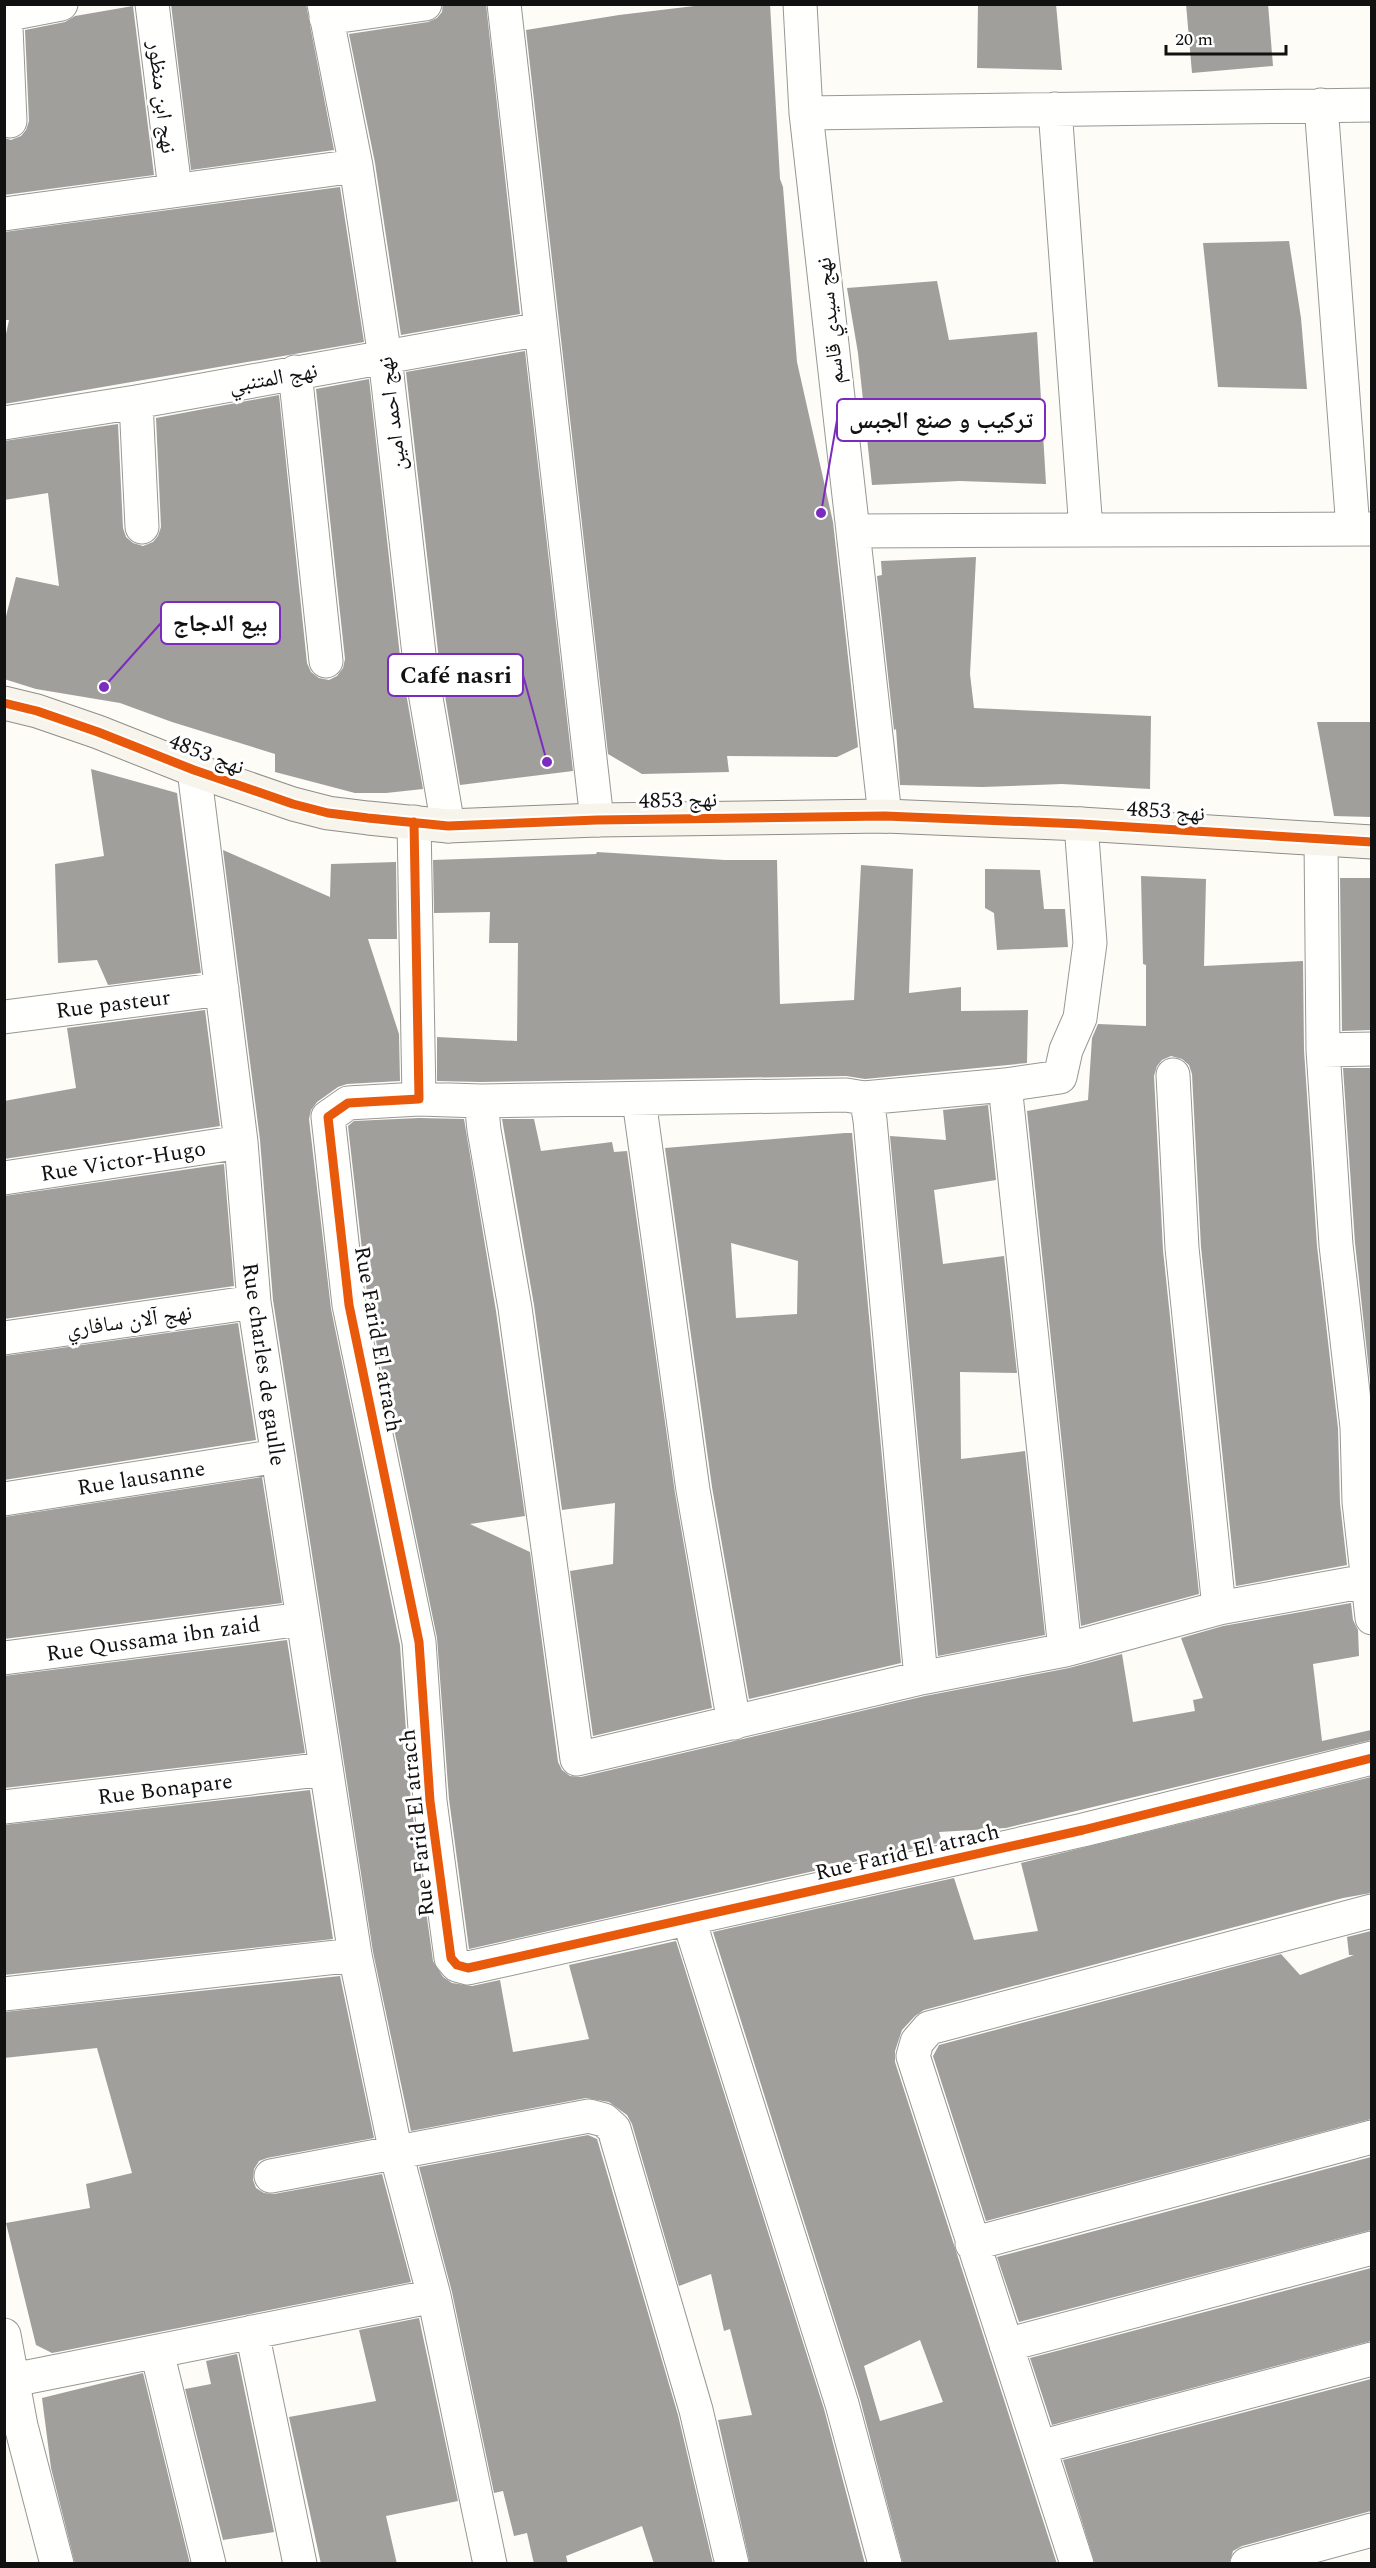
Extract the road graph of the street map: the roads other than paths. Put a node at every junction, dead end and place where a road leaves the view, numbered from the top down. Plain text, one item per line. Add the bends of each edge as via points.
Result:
1 (61, 4) edge
2 (152, 4) edge
3 (425, 4) edge
4 (504, 4) edge
5 (800, 4) edge
6 (6, 11) edge
7 (325, 11) edge
8 (1321, 105) junction
9 (1371, 105) edge
10 (1055, 109) junction
11 (806, 113) junction
12 (10, 121) dead end
13 (356, 166) junction
14 (175, 189) junction
15 (4, 214) edge
16 (541, 329) junction
17 (385, 357) junction
18 (295, 372) junction
19 (136, 402) junction
20 (4, 423) edge
21 (142, 527) dead end
22 (1362, 529) edge
23 (1086, 530) junction
24 (853, 531) junction
25 (326, 661) dead end
26 (4, 703) edge
27 (194, 770) junction
28 (885, 816) junction
29 (597, 820) junction
30 (414, 822) junction
31 (1081, 824) junction
32 (448, 826) junction
33 (1321, 839) junction
34 (1371, 842) edge
35 (222, 989) junction
36 (4, 1017) edge
37 (1371, 1049) edge
38 (1323, 1050) junction
39 (1173, 1076) dead end
40 (1005, 1085) junction
41 (864, 1098) junction
42 (419, 1099) junction
43 (639, 1100) junction
44 (481, 1101) junction
45 (241, 1142) junction
46 (4, 1178) edge
47 (254, 1302) junction
48 (4, 1338) edge
49 (278, 1456) junction
50 (4, 1499) edge
51 (1366, 1581) junction
52 (1219, 1608) junction
53 (302, 1618) junction
54 (1371, 1618) edge
55 (1065, 1650) junction
56 (4, 1658) edge
57 (921, 1678) junction
58 (734, 1723) junction
59 (1371, 1758) edge
60 (326, 1769) junction
61 (4, 1807) edge
62 (1371, 1911) edge
63 (689, 1920) junction
64 (356, 1955) junction
65 (4, 1994) edge
66 (1371, 2138) edge
67 (396, 2153) junction
68 (271, 2176) dead end
69 (972, 2244) junction
70 (1371, 2248) edge
71 (434, 2296) junction
72 (252, 2332) junction
73 (4, 2336) edge
74 (1006, 2345) junction
75 (157, 2352) junction
76 (1371, 2359) edge
77 (13, 2380) junction
78 (13, 2429) edge
79 (1040, 2447) junction
80 (1371, 2530) edge
81 (57, 2564) edge
82 (209, 2564) edge
83 (300, 2564) edge
84 (490, 2564) edge
85 (732, 2564) edge
86 (885, 2564) edge
87 (1077, 2564) edge
88 (1247, 2564) edge

1 - 6 street
2 - 14 street, نهج ابن منظور
3 - 7 street
4 - 16 street
5 - 11 street, نهج سيدي قاسم
6 - 12 street
7 - 13 street, نهج احمد امين
8 - 9 street
8 - 10 street
8 - 22 street
10 - 11 street
10 - 23 street
11 - 24 street, نهج سيدي قاسم
13 - 14 street
13 - 17 street, نهج احمد امين
14 - 15 street
16 - 17 street, نهج المتنبي
16 - 29 street
17 - 18 street, نهج المتنبي
17 - 32 street, نهج احمد امين via 420,663
18 - 19 street, نهج المتنبي
18 - 25 street
19 - 20 street, نهج المتنبي
19 - 21 street
22 - 23 street
23 - 24 street
24 - 28 street, نهج سيدي قاسم
26 - 27 street, نهج 4853 via 98,732
27 - 30 street, نهج 4853 via 328,813
27 - 35 street, Rue charles de gaulle
28 - 29 street, نهج 4853
28 - 31 street, نهج 4853
29 - 32 street, نهج 4853
30 - 32 street, نهج 4853
30 - 42 street
31 - 33 street, نهج 4853
31 - 40 street via 1090,943 1080,1018 1060,1077
33 - 34 street, نهج 4853
33 - 38 street
35 - 36 street, Rue pasteur
35 - 45 street, Rue charles de gaulle
37 - 38 street
38 - 51 street via 1336,1245 1357,1427
39 - 52 street via 1182,1248
40 - 41 street
40 - 55 street
41 - 43 street via 846,1095
41 - 57 street via 870,1120
42 - 44 street
42 - 63 street, Rue Farid El atrach via 348,1103 328,1117 349,1305 419,1642 430,1801 451,1958 468,1968
43 - 44 street
43 - 58 street via 693,1490
44 - 58 street via 515,1308 577,1759
45 - 46 street, Rue Victor-Hugo
45 - 47 street, Rue charles de gaulle
47 - 48 street, نهج آلان سافاري
47 - 49 street, Rue charles de gaulle
49 - 50 street, Rue lausanne
49 - 53 street, Rue charles de gaulle
51 - 52 street
51 - 54 street
52 - 55 street
53 - 56 street, Rue Qussama ibn zaid
53 - 60 street, Rue charles de gaulle
55 - 57 street
57 - 58 street
59 - 63 street, Rue Farid El atrach via 1083,1830
60 - 61 street, Rue Bonapare
60 - 64 street, Rue charles de gaulle
62 - 69 street via 929,2028 917,2042 913,2056
63 - 86 street via 842,2404
64 - 65 street
64 - 67 street, Rue charles de gaulle
66 - 69 street
67 - 68 street
67 - 71 street, Rue charles de gaulle
67 - 85 street via 589,2116 604,2120 614,2129 696,2410
69 - 74 street
70 - 74 street
71 - 72 street
71 - 84 street, Rue charles de gaulle
72 - 75 street
72 - 83 street
73 - 77 street
74 - 79 street
75 - 77 street
75 - 82 street
76 - 79 street
77 - 78 street
78 - 81 street
79 - 87 street
80 - 88 street

